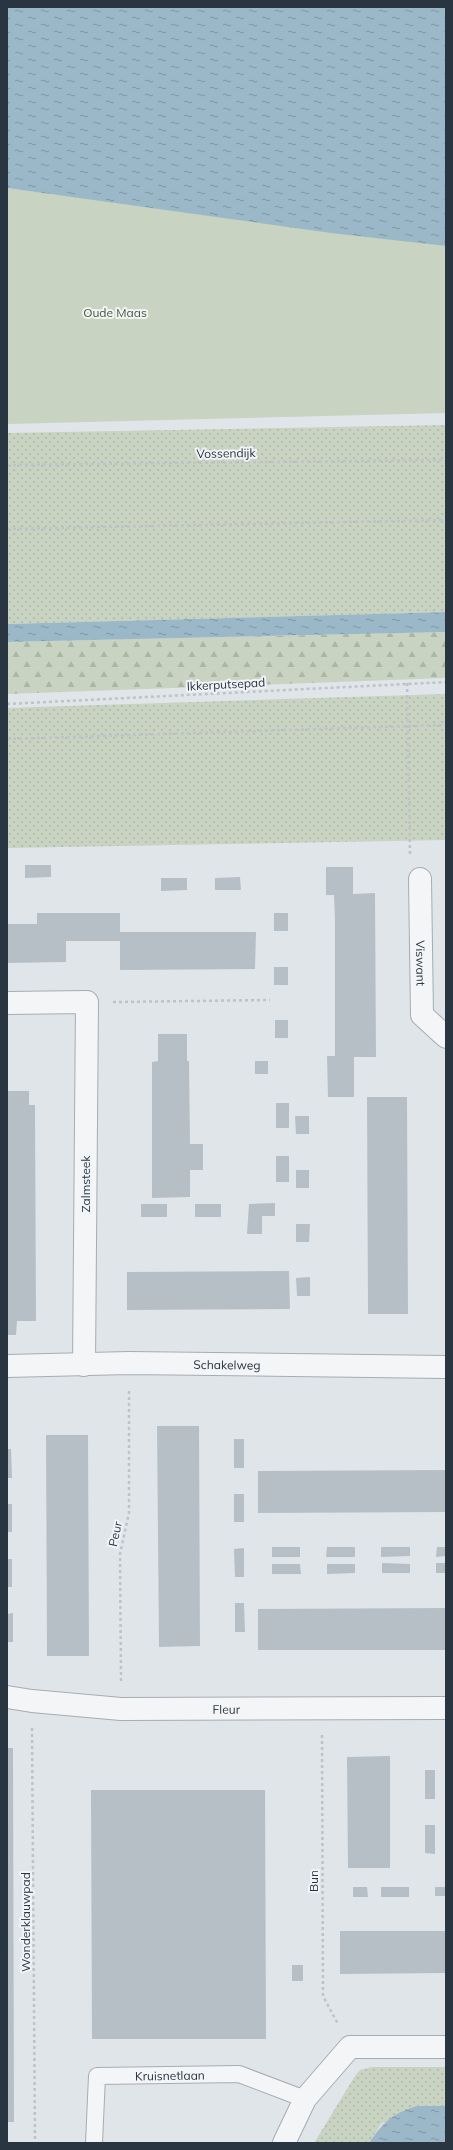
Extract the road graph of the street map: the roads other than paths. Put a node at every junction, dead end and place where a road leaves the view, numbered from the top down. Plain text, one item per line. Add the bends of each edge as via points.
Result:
1 (420, 879) road end
2 (7, 1003) edge
3 (446, 1037) edge
4 (84, 1365) junction
5 (7, 1366) edge
6 (446, 1367) edge
7 (7, 1697) edge
8 (446, 1708) edge
9 (446, 2047) edge
10 (305, 2099) junction
11 (94, 2143) edge
12 (284, 2143) edge

1 - 3 street, Viswant via 422,1014
2 - 4 street, Zalmsteek via 87,1002
4 - 5 street, Schakelweg
4 - 6 street, Schakelweg via 128,1363
7 - 8 street, Fleur via 121,1709
9 - 10 street via 350,2047
10 - 11 lane, Kruisnetlaan via 239,2074 97,2076
10 - 12 street

